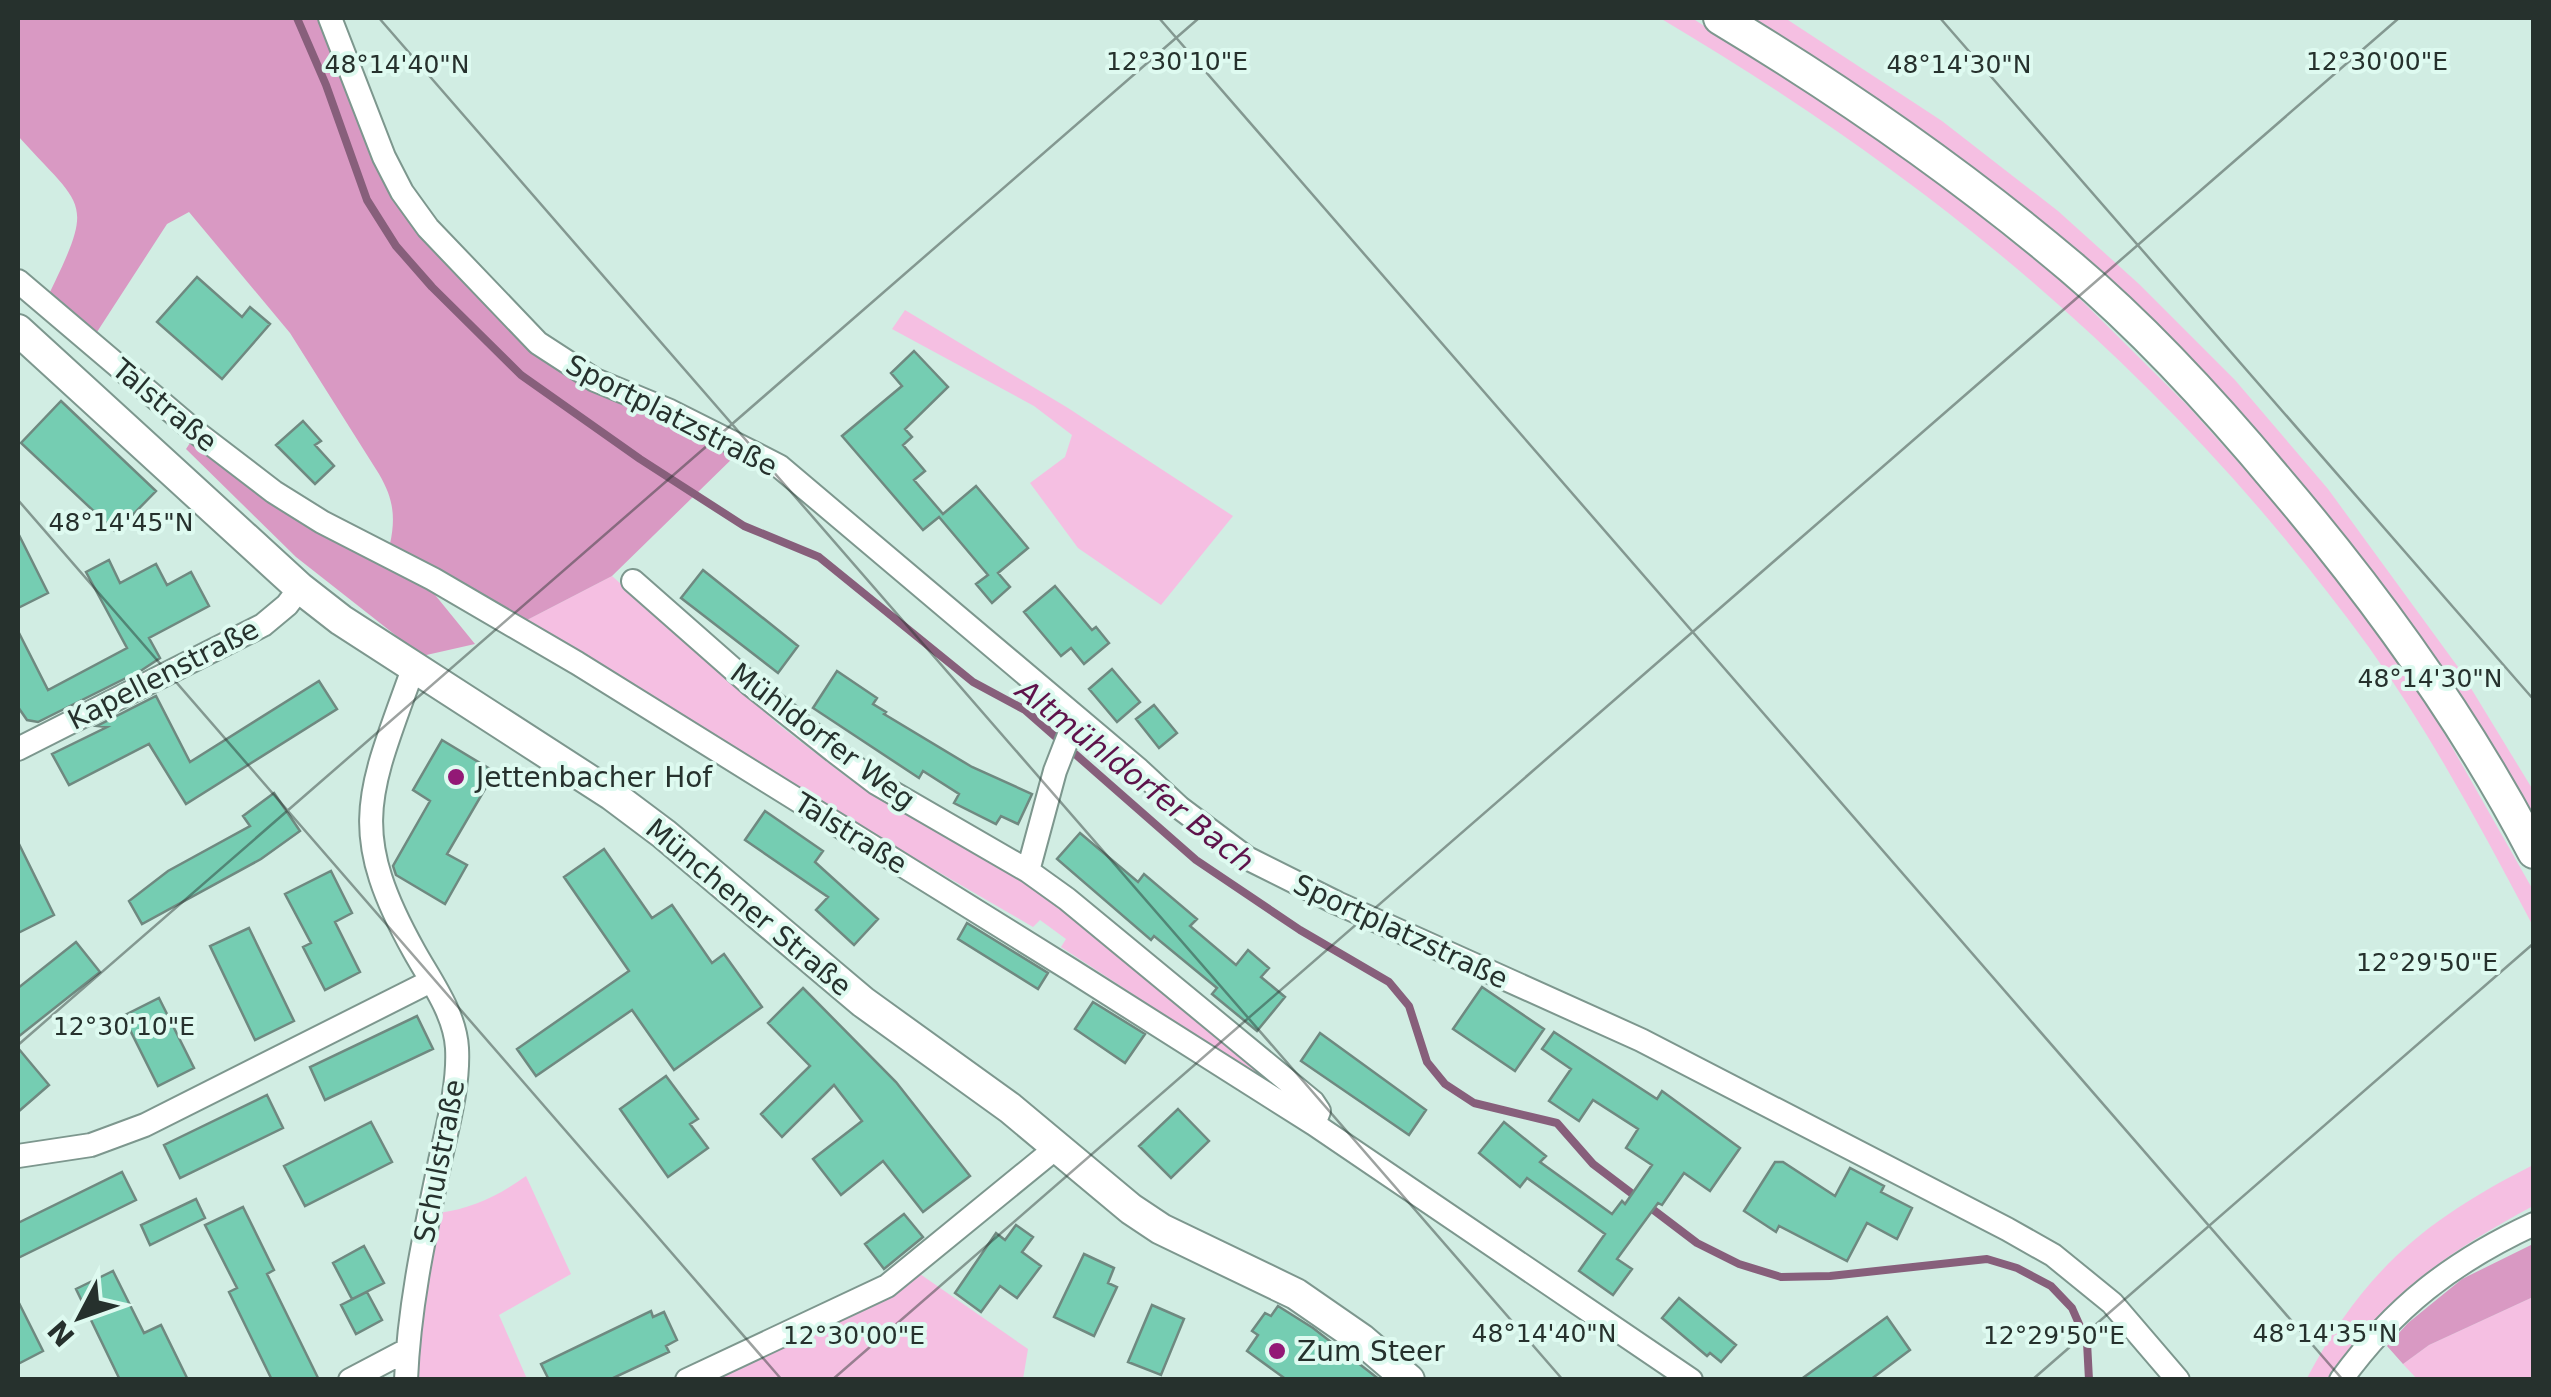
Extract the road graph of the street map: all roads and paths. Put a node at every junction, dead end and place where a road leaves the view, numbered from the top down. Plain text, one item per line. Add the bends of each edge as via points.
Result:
1 (330, 18) edge
2 (1720, 18) edge
3 (18, 282) edge
4 (18, 330) edge
5 (633, 581) dead end
6 (300, 588) junction
7 (413, 669) junction
8 (1074, 722) junction
9 (18, 748) edge
10 (2534, 852) edge
11 (1028, 871) junction
12 (430, 981) junction
13 (1314, 1124) junction
14 (1056, 1148) junction
15 (18, 1156) edge
16 (2534, 1224) edge
17 (407, 1350) junction
18 (350, 1380) edge
19 (406, 1380) edge
20 (688, 1380) edge
21 (1409, 1380) edge
22 (1691, 1380) edge
23 (2178, 1380) edge
24 (2342, 1380) edge

1 - 8 street, Sportplatzstraße via 402,192 538,342 595,380 779,466
2 - 10 main road via 1887,124 1992,202 2074,269 2190,381 2390,622
3 - 13 street, Talstraße via 274,492 562,654
4 - 6 street, Münchener Straße
5 - 11 street, Mühldorfer Weg via 876,783
6 - 7 street, Münchener Straße
6 - 9 street, Kapellenstraße via 263,625
7 - 12 street, Schulstraße via 374,782 370,848 390,908
7 - 14 street, Münchener Straße via 625,805 864,1002
8 - 11 street
8 - 23 street, Sportplatzstraße via 1248,858 1641,1040 2053,1255 2112,1303
11 - 13 street, Mühldorfer Weg via 1313,1102 1319,1111
12 - 15 street via 145,1125 91,1145
12 - 17 street, Schulstraße via 454,1029 458,1056
13 - 22 street, Talstraße
14 - 20 street via 901,1278
14 - 21 street, Münchener Straße via 1161,1229 1296,1294
16 - 24 street via 2418,1293 2368,1342
17 - 18 street
17 - 19 street, Schulstraße

